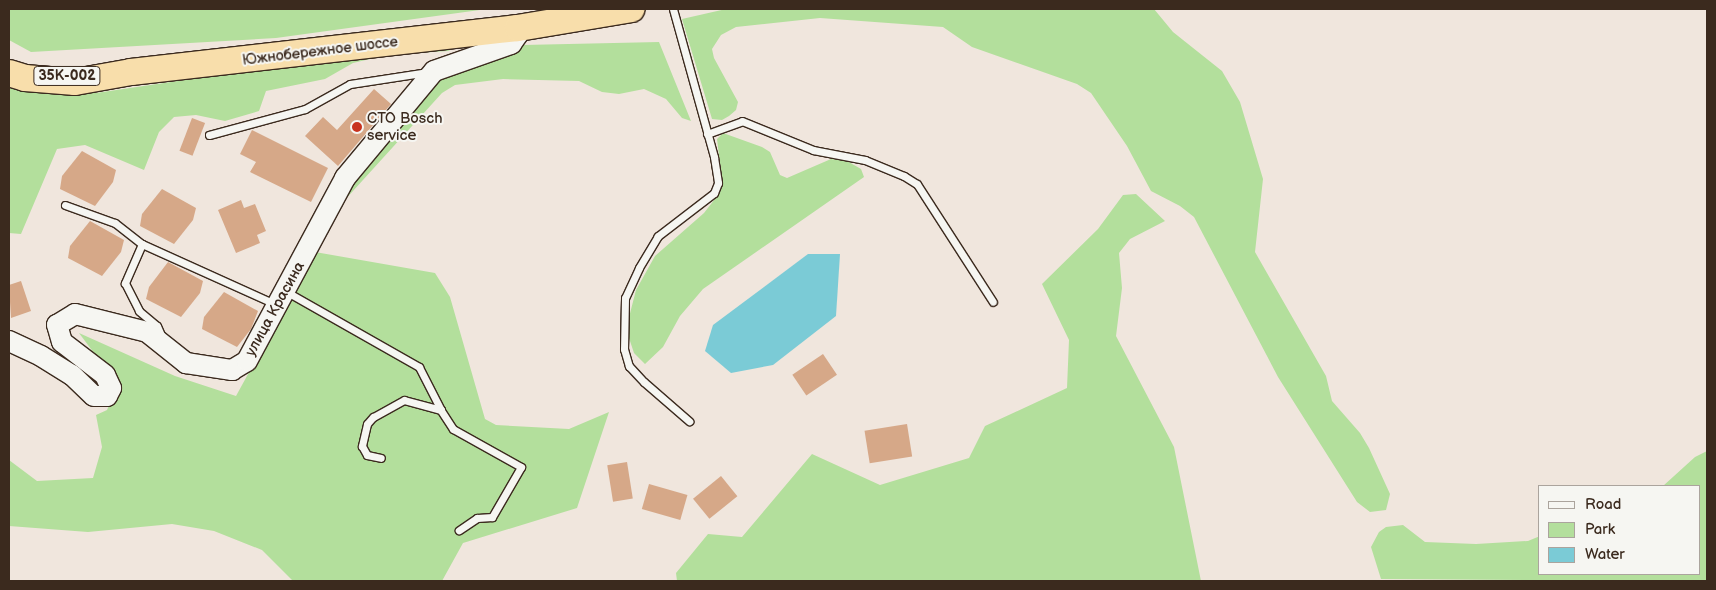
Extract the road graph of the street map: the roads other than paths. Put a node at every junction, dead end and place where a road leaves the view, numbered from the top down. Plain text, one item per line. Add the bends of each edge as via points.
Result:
1 (549, 9) edge
2 (631, 9) edge
3 (673, 9) edge
4 (519, 20) junction
5 (9, 67) edge
6 (434, 71) junction
7 (9, 73) edge
8 (707, 134) junction
9 (209, 135) dead end
10 (65, 205) dead end
11 (142, 244) junction
12 (281, 298) junction
13 (993, 302) dead end
14 (9, 341) edge
15 (167, 348) junction
16 (440, 409) junction
17 (689, 421) dead end
18 (382, 458) dead end
19 (460, 530) dead end

1 - 4 highway, Южнобережное шоссе
2 - 4 highway, Южнобережное шоссе
3 - 8 lane
4 - 5 highway, Южнобережное шоссе / 35К-002 via 126,66 69,76 27,73
4 - 6 street via 518,34 511,44
4 - 7 highway, Южнобережное шоссе / 35К-002 via 75,82 25,78
6 - 9 lane via 350,84 305,109
6 - 12 street, улица Красина via 345,178
8 - 13 lane via 742,122 813,150 865,160 904,176 917,184
8 - 17 lane via 718,182 714,193 658,236 625,298 624,349 630,366
10 - 11 lane via 115,223
11 - 12 lane
11 - 15 lane via 125,283 138,311 157,326
12 - 15 street, улица Красина via 247,361 232,370 186,363
12 - 16 lane via 419,367
14 - 15 street, улица Красина via 72,375 94,396 107,396 112,388 105,375 62,342 57,325 75,314 147,332
16 - 18 lane via 404,400 374,418 367,424 362,446 367,455
16 - 19 lane via 454,430 521,466 492,517 477,518

